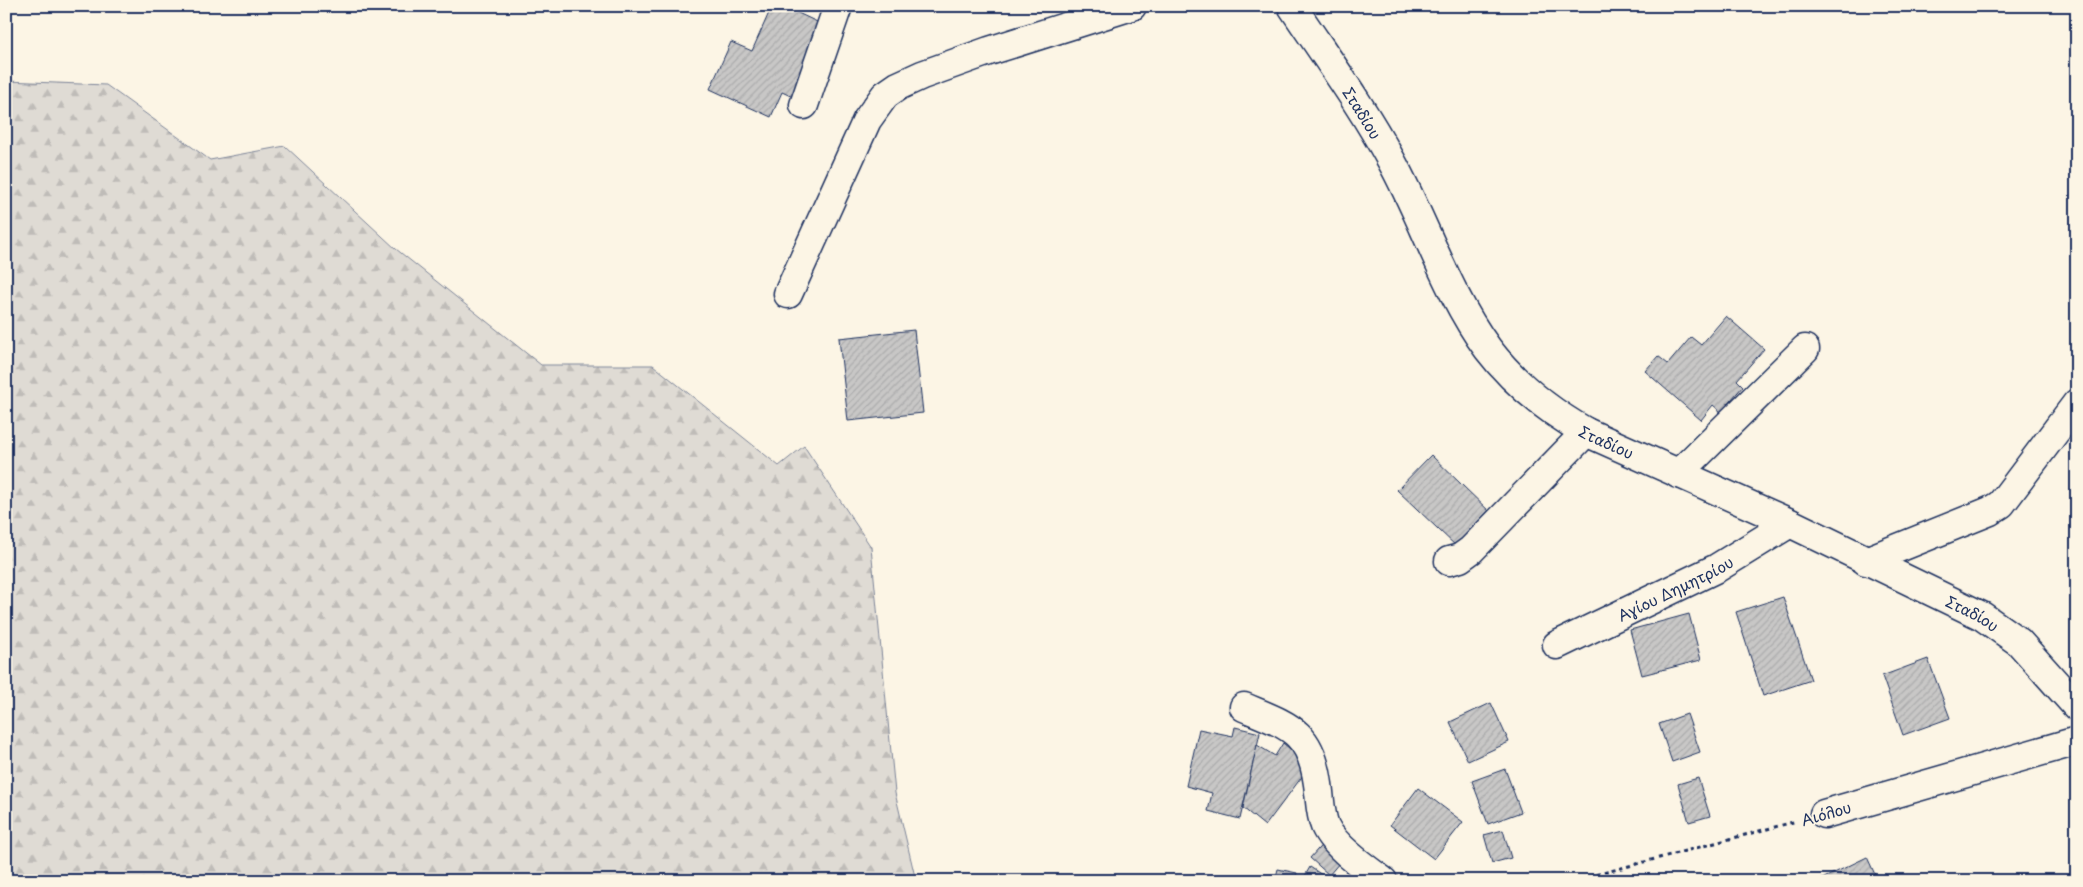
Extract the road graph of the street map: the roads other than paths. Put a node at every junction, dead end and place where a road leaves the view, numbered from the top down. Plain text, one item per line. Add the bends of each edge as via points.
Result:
1 (838, 6) edge
2 (1132, 6) edge
3 (1292, 6) edge
4 (804, 105) dead end
5 (788, 294) dead end
6 (1805, 349) dead end
7 (2077, 403) edge
8 (1586, 432) junction
9 (1678, 474) junction
10 (1790, 523) junction
11 (1449, 561) dead end
12 (1866, 561) junction
13 (1557, 645) dead end
14 (2077, 707) edge
15 (1244, 708) dead end
16 (2077, 741) edge
17 (1824, 814) road end
18 (1383, 881) edge

1 - 4 street
2 - 5 street via 922,75 885,95 867,120
3 - 8 street, Σταδίου via 1392,160 1462,308 1489,349 1522,387
6 - 9 street
7 - 12 street via 2001,504
8 - 9 street, Σταδίου
8 - 11 street via 1471,550
9 - 10 street, Σταδίου
10 - 12 street, Σταδίου
10 - 13 street, Αγίου Δημητρίου via 1716,568
12 - 14 street, Σταδίου via 2001,628 2019,642
15 - 18 street via 1288,726 1302,739 1315,765 1325,826 1363,867
16 - 17 street, Αιόλου

